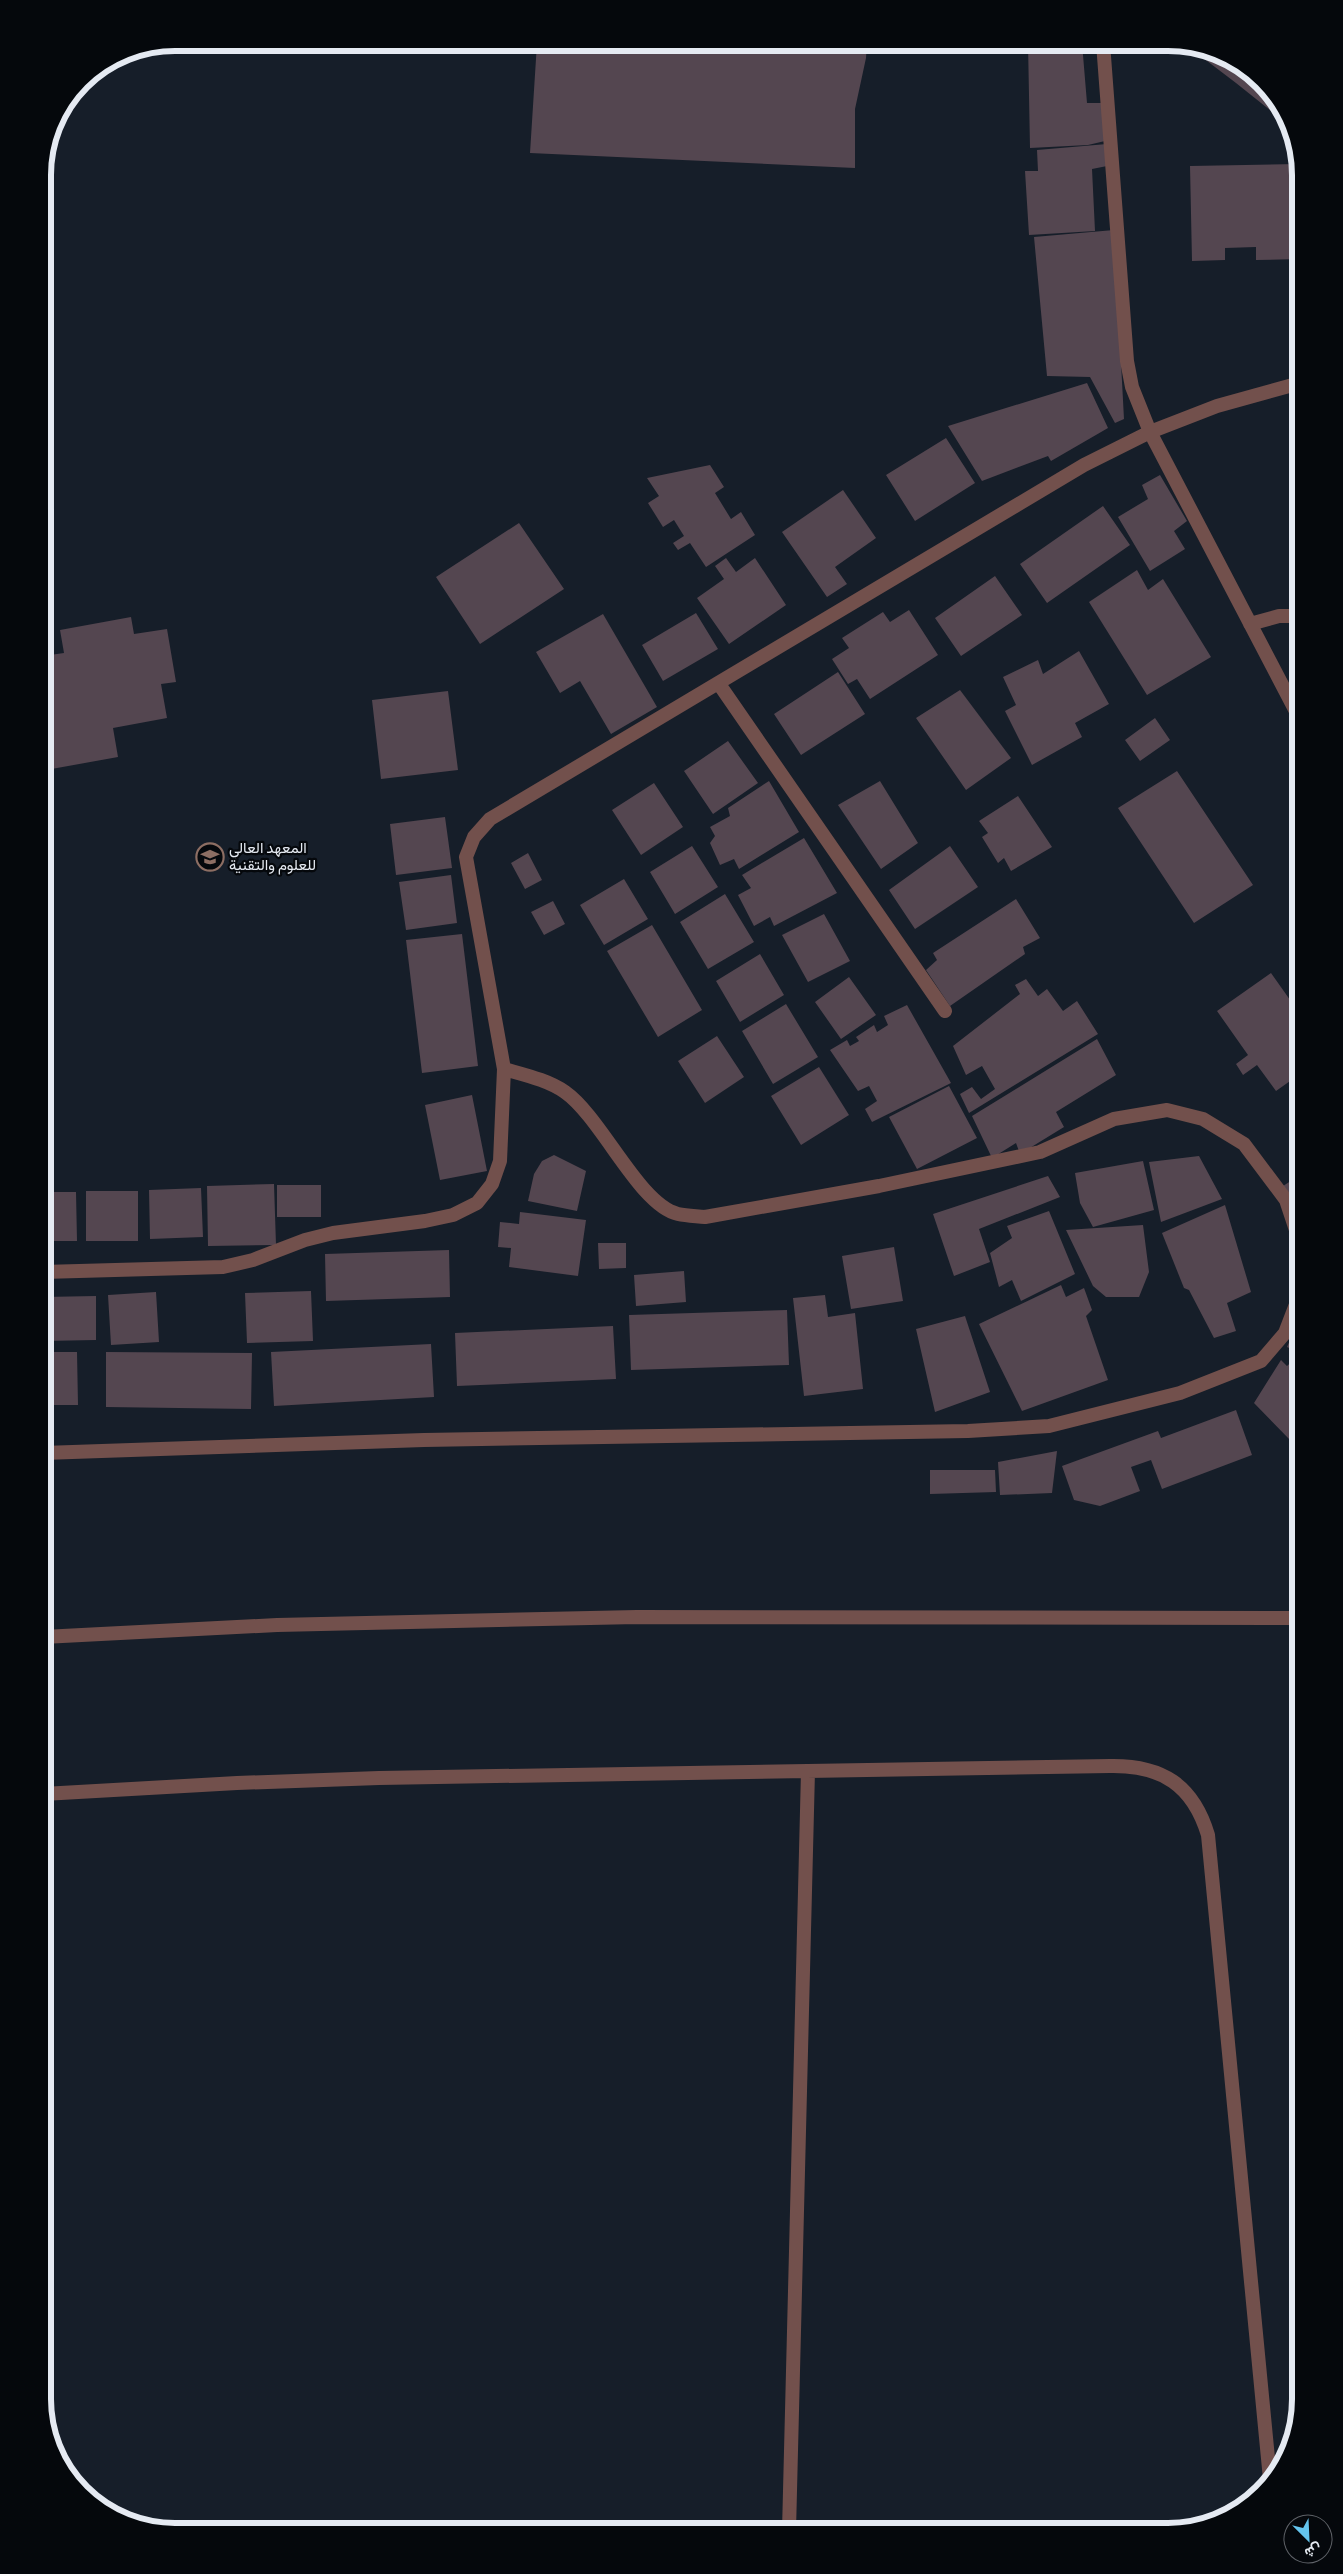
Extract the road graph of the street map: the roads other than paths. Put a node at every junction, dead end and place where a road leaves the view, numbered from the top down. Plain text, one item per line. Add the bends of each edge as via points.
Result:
1 (1105, 52) edge
2 (1292, 384) edge
3 (1150, 432) junction
4 (1292, 616) edge
5 (1250, 624) junction
6 (719, 684) junction
7 (1292, 704) edge
8 (945, 1012) dead end
9 (504, 1069) junction
10 (1292, 1218) edge
11 (52, 1272) edge
12 (1292, 1315) edge
13 (51, 1453) edge
14 (1292, 1618) edge
15 (51, 1637) edge
16 (808, 1771) junction
17 (51, 1794) edge
18 (1269, 2470) edge
19 (789, 2523) edge

1 - 3 street via 1127,361 1132,387
2 - 3 street via 1217,406
3 - 5 street
3 - 6 street via 1084,465
4 - 5 street
5 - 7 street
6 - 8 street
6 - 9 street via 490,819 474,837 466,857
9 - 10 street via 536,1078 565,1092 591,1116 656,1203 677,1214 705,1217 879,1186 1040,1152 1114,1119 1167,1110 1203,1120 1244,1144 1286,1200
9 - 11 street via 500,1161 492,1184 477,1202 452,1215 333,1233 223,1267
12 - 13 street via 1285,1333 1262,1361 1180,1393 1049,1426 968,1431 424,1440
14 - 15 street via 637,1617 277,1625
16 - 17 street via 370,1778
16 - 18 street via 1132,1766 1152,1770 1170,1779 1195,1803 1208,1835
16 - 19 street

